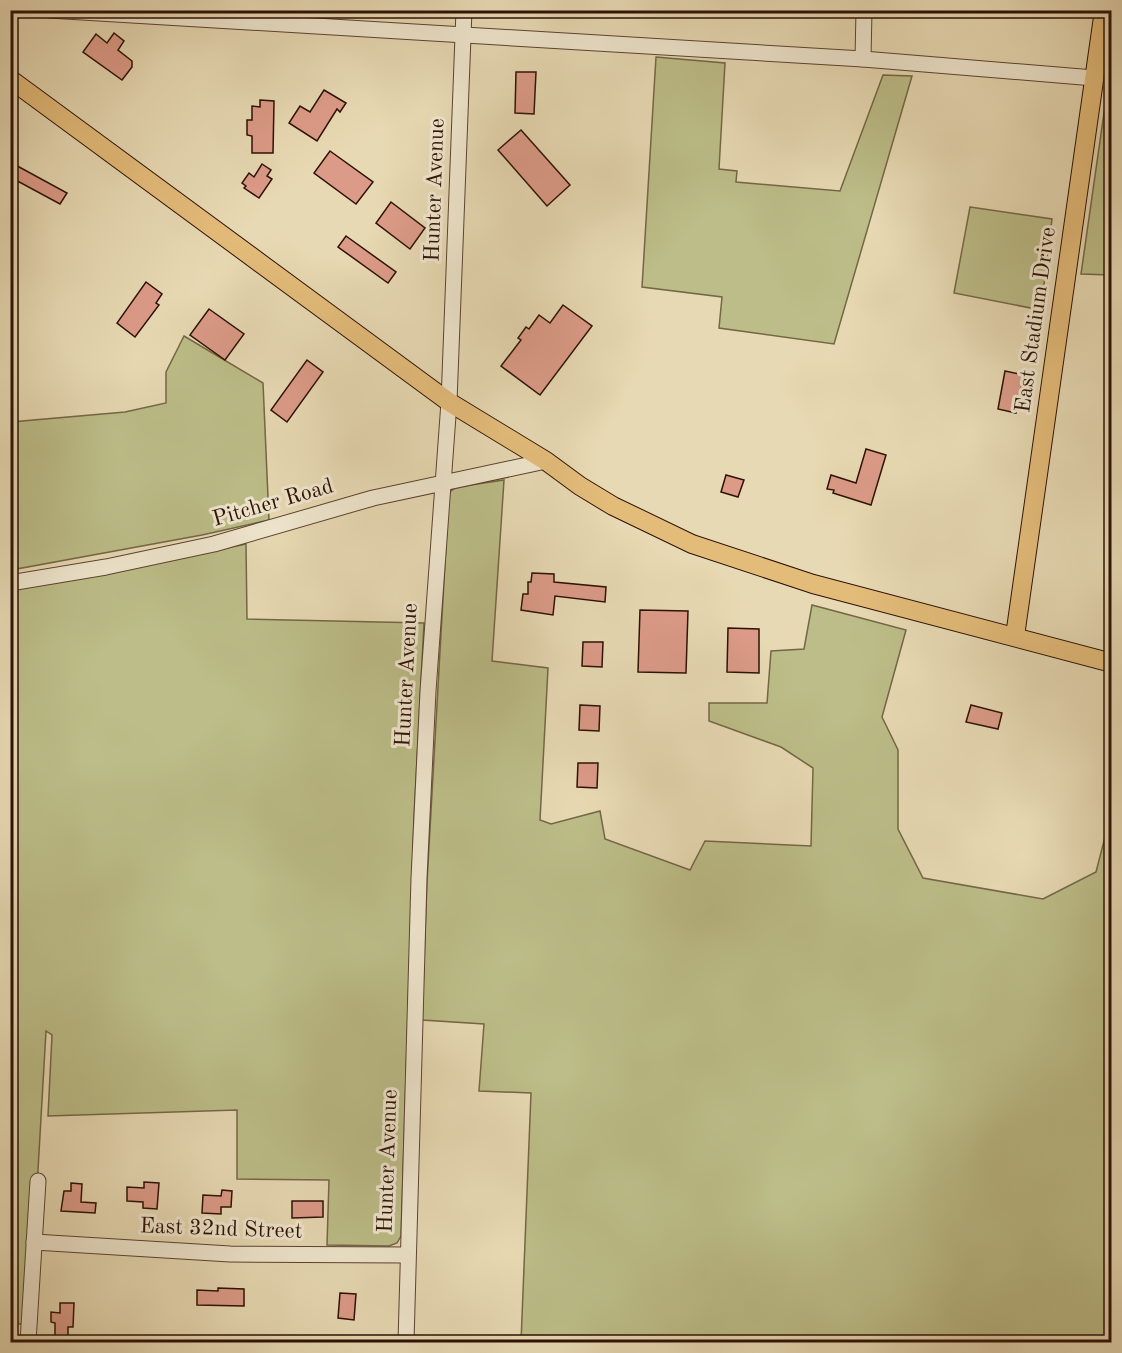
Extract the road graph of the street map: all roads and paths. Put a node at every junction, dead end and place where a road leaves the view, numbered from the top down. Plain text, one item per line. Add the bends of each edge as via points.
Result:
1 (49, 10) edge
2 (464, 10) edge
3 (864, 10) edge
4 (1104, 10) edge
5 (463, 36) junction
6 (863, 59) junction
7 (1094, 78) junction
8 (10, 79) edge
9 (449, 402) junction
10 (546, 460) junction
11 (442, 484) junction
12 (10, 583) edge
13 (1015, 636) junction
14 (1112, 663) edge
15 (38, 1180) dead end
16 (34, 1242) junction
17 (407, 1255) junction
18 (28, 1342) edge
19 (406, 1342) edge

1 - 5 street
2 - 5 street, Hunter Avenue
3 - 6 street
4 - 7 main road, East Stadium Drive
5 - 6 street
5 - 9 street, Hunter Avenue
6 - 7 street
7 - 13 main road, East Stadium Drive
8 - 9 main road
9 - 10 main road
9 - 11 street, Hunter Avenue
10 - 11 street, Pitcher Road
10 - 13 main road via 613,506 692,544 813,584
11 - 12 street, Pitcher Road via 373,498 214,544
11 - 17 street, Hunter Avenue via 419,878
13 - 14 main road
15 - 16 street
16 - 17 street, East 32nd Street via 230,1254
16 - 18 street
17 - 19 street, Hunter Avenue

